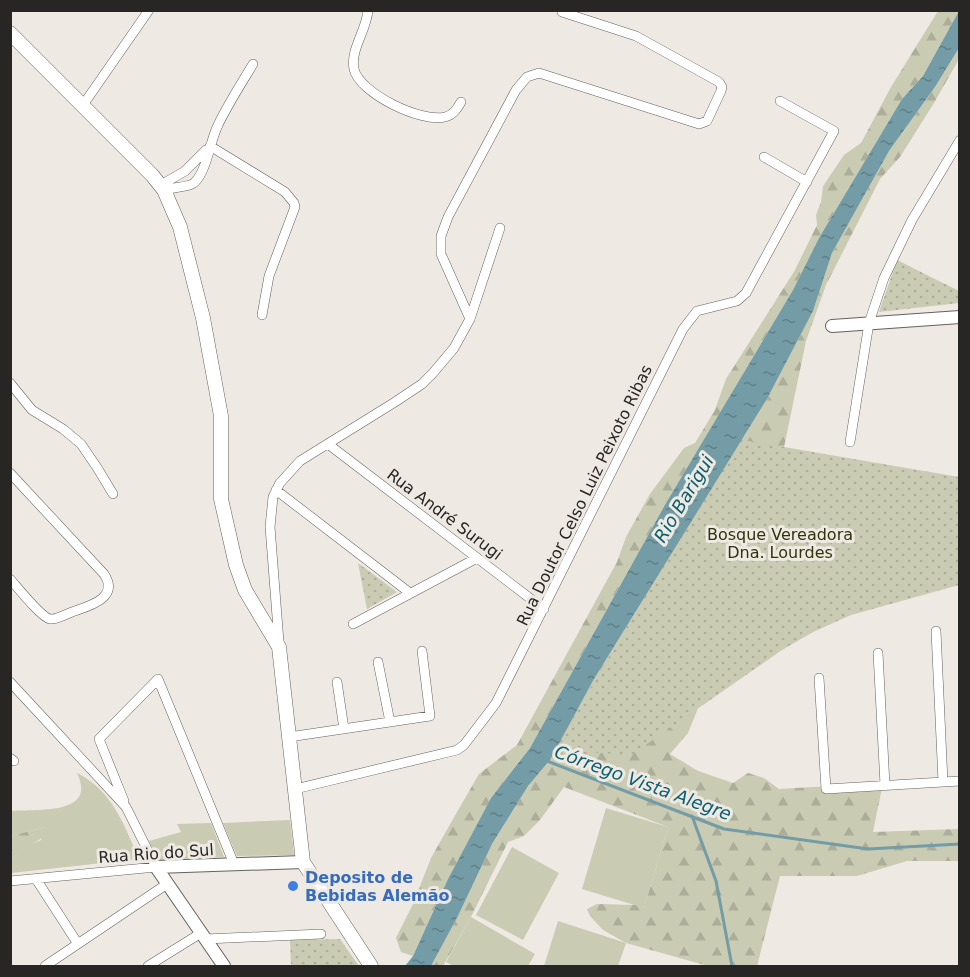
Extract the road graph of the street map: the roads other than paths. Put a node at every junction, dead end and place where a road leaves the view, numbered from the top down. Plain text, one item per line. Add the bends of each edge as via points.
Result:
1 (149, 10) edge
2 (368, 10) edge
3 (562, 12) dead end
4 (10, 33) edge
5 (253, 64) dead end
6 (780, 100) dead end
7 (461, 102) dead end
8 (83, 105) junction
9 (959, 140) edge
10 (210, 146) junction
11 (764, 157) dead end
12 (807, 182) junction
13 (163, 187) junction
14 (500, 228) dead end
15 (262, 315) dead end
16 (960, 317) edge
17 (470, 319) junction
18 (869, 323) junction
19 (832, 326) dead end
20 (10, 383) edge
21 (850, 442) dead end
22 (328, 444) junction
23 (10, 473) edge
24 (276, 490) junction
25 (113, 494) dead end
26 (477, 558) junction
27 (10, 579) edge
28 (410, 593) junction
29 (544, 609) junction
30 (352, 624) dead end
31 (936, 631) dead end
32 (279, 647) junction
33 (422, 651) dead end
34 (878, 653) dead end
35 (378, 662) dead end
36 (819, 678) dead end
37 (10, 682) edge
38 (337, 682) dead end
39 (390, 722) junction
40 (344, 729) junction
41 (289, 737) junction
42 (960, 781) edge
43 (943, 782) junction
44 (885, 785) junction
45 (295, 789) junction
46 (126, 807) junction
47 (303, 862) junction
48 (234, 864) junction
49 (156, 867) junction
50 (36, 879) junction
51 (10, 881) edge
52 (167, 884) junction
53 (321, 934) dead end
54 (203, 936) junction
55 (78, 944) junction
56 (45, 966) edge
57 (148, 966) edge
58 (224, 966) edge
59 (371, 966) edge

1 - 8 street
2 - 7 street via 353,60 362,82 416,116 444,118 453,114
3 - 17 street via 636,36 719,82 721,91 707,121 699,124 539,74 527,77 473,169 468,189 455,204 441,236 441,254
4 - 8 main road
5 - 10 street via 218,124
6 - 12 street, Rua Doutor Celso Luiz Peixoto Ribas via 834,131
8 - 13 main road
9 - 18 street via 904,237 884,278
10 - 13 street
10 - 13 street via 195,183
10 - 15 street via 285,192 294,202 269,276
11 - 12 street
12 - 29 street, Rua Doutor Celso Luiz Peixoto Ribas via 743,298 697,311 683,329
13 - 32 main road via 186,245 212,358 223,433 221,499 236,565 245,590
14 - 17 street
16 - 18 street
17 - 22 street via 449,355 422,384
18 - 19 street
18 - 21 street
20 - 25 street via 32,410 81,444
22 - 24 street via 292,468
22 - 26 street, Rua André Surugi
23 - 27 street via 104,574 108,589 97,603 53,619 45,616
24 - 28 street
24 - 32 street via 270,527
26 - 28 street
26 - 29 street, Rua André Surugi
28 - 30 street
29 - 45 street, Rua Doutor Celso Luiz Peixoto Ribas via 500,697 462,748
31 - 43 street
32 - 41 main road
33 - 39 street via 430,716
34 - 44 street
35 - 39 street
36 - 44 street via 826,789
37 - 46 street
38 - 40 street
39 - 40 street
40 - 41 street
41 - 45 main road
42 - 43 street
43 - 44 street
45 - 47 main road
46 - 48 street via 99,739 158,679
46 - 49 street
47 - 48 street, Rua Rio do Sul
47 - 59 main road
48 - 49 street, Rua Rio do Sul
49 - 50 street, Rua Rio do Sul
49 - 52 street
50 - 51 street, Rua Rio do Sul
50 - 55 street
52 - 54 street
52 - 55 street
53 - 54 street
54 - 57 street
54 - 58 street
55 - 56 street

